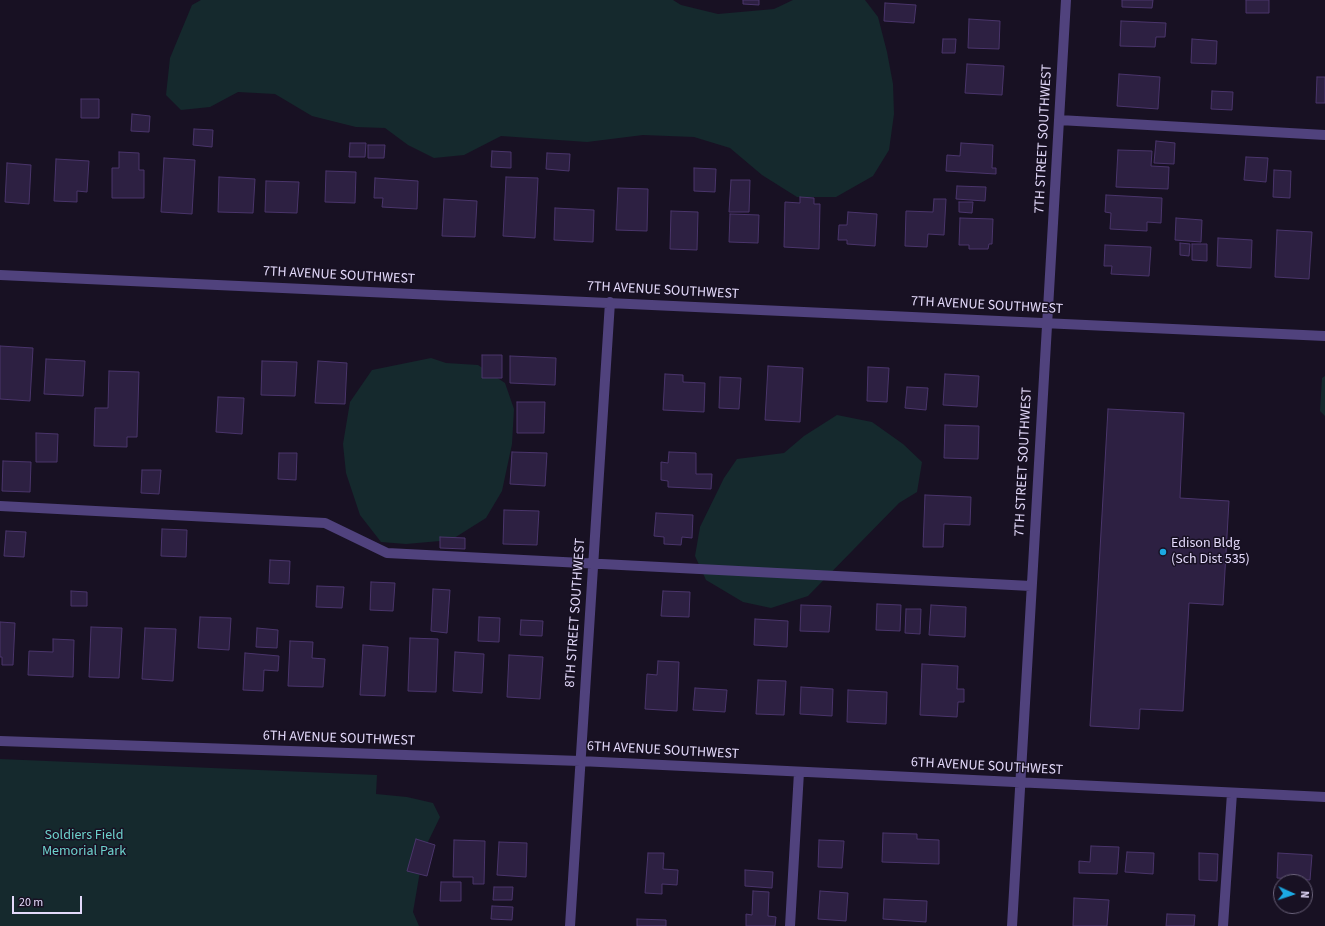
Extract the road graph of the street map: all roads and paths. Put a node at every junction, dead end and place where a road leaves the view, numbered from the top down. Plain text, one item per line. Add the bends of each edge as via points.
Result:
1 (1066, 0) edge
2 (1059, 120) junction
3 (1325, 135) edge
4 (0, 275) edge
5 (610, 302) junction
6 (1047, 323) junction
7 (1325, 336) edge
8 (0, 506) edge
9 (593, 564) junction
10 (1031, 586) junction
11 (0, 741) edge
12 (580, 762) junction
13 (799, 772) junction
14 (1019, 783) junction
15 (1232, 793) junction
16 (1325, 797) edge
17 (570, 926) edge
18 (790, 926) edge
19 (1012, 926) edge
20 (1223, 926) edge

1 - 2 street, 7TH STREET SOUTHWEST
2 - 3 street
2 - 6 street, 7TH STREET SOUTHWEST
4 - 5 street, 7TH AVENUE SOUTHWEST
5 - 6 street, 7TH AVENUE SOUTHWEST
5 - 9 street, 8TH STREET SOUTHWEST
6 - 7 street, 7TH AVENUE SOUTHWEST
6 - 10 street, 7TH STREET SOUTHWEST
8 - 9 street via 325,523 386,553
9 - 10 street
9 - 12 street, 8TH STREET SOUTHWEST
10 - 14 street, 7TH STREET SOUTHWEST
11 - 12 street, 6TH AVENUE SOUTHWEST
12 - 13 street, 6TH AVENUE SOUTHWEST
12 - 17 street, 8TH STREET SOUTHWEST
13 - 14 street, 6TH AVENUE SOUTHWEST
13 - 18 street
14 - 15 street, 6TH AVENUE SOUTHWEST
14 - 19 street, 7TH STREET SOUTHWEST
15 - 16 street, 6TH AVENUE SOUTHWEST
15 - 20 street

